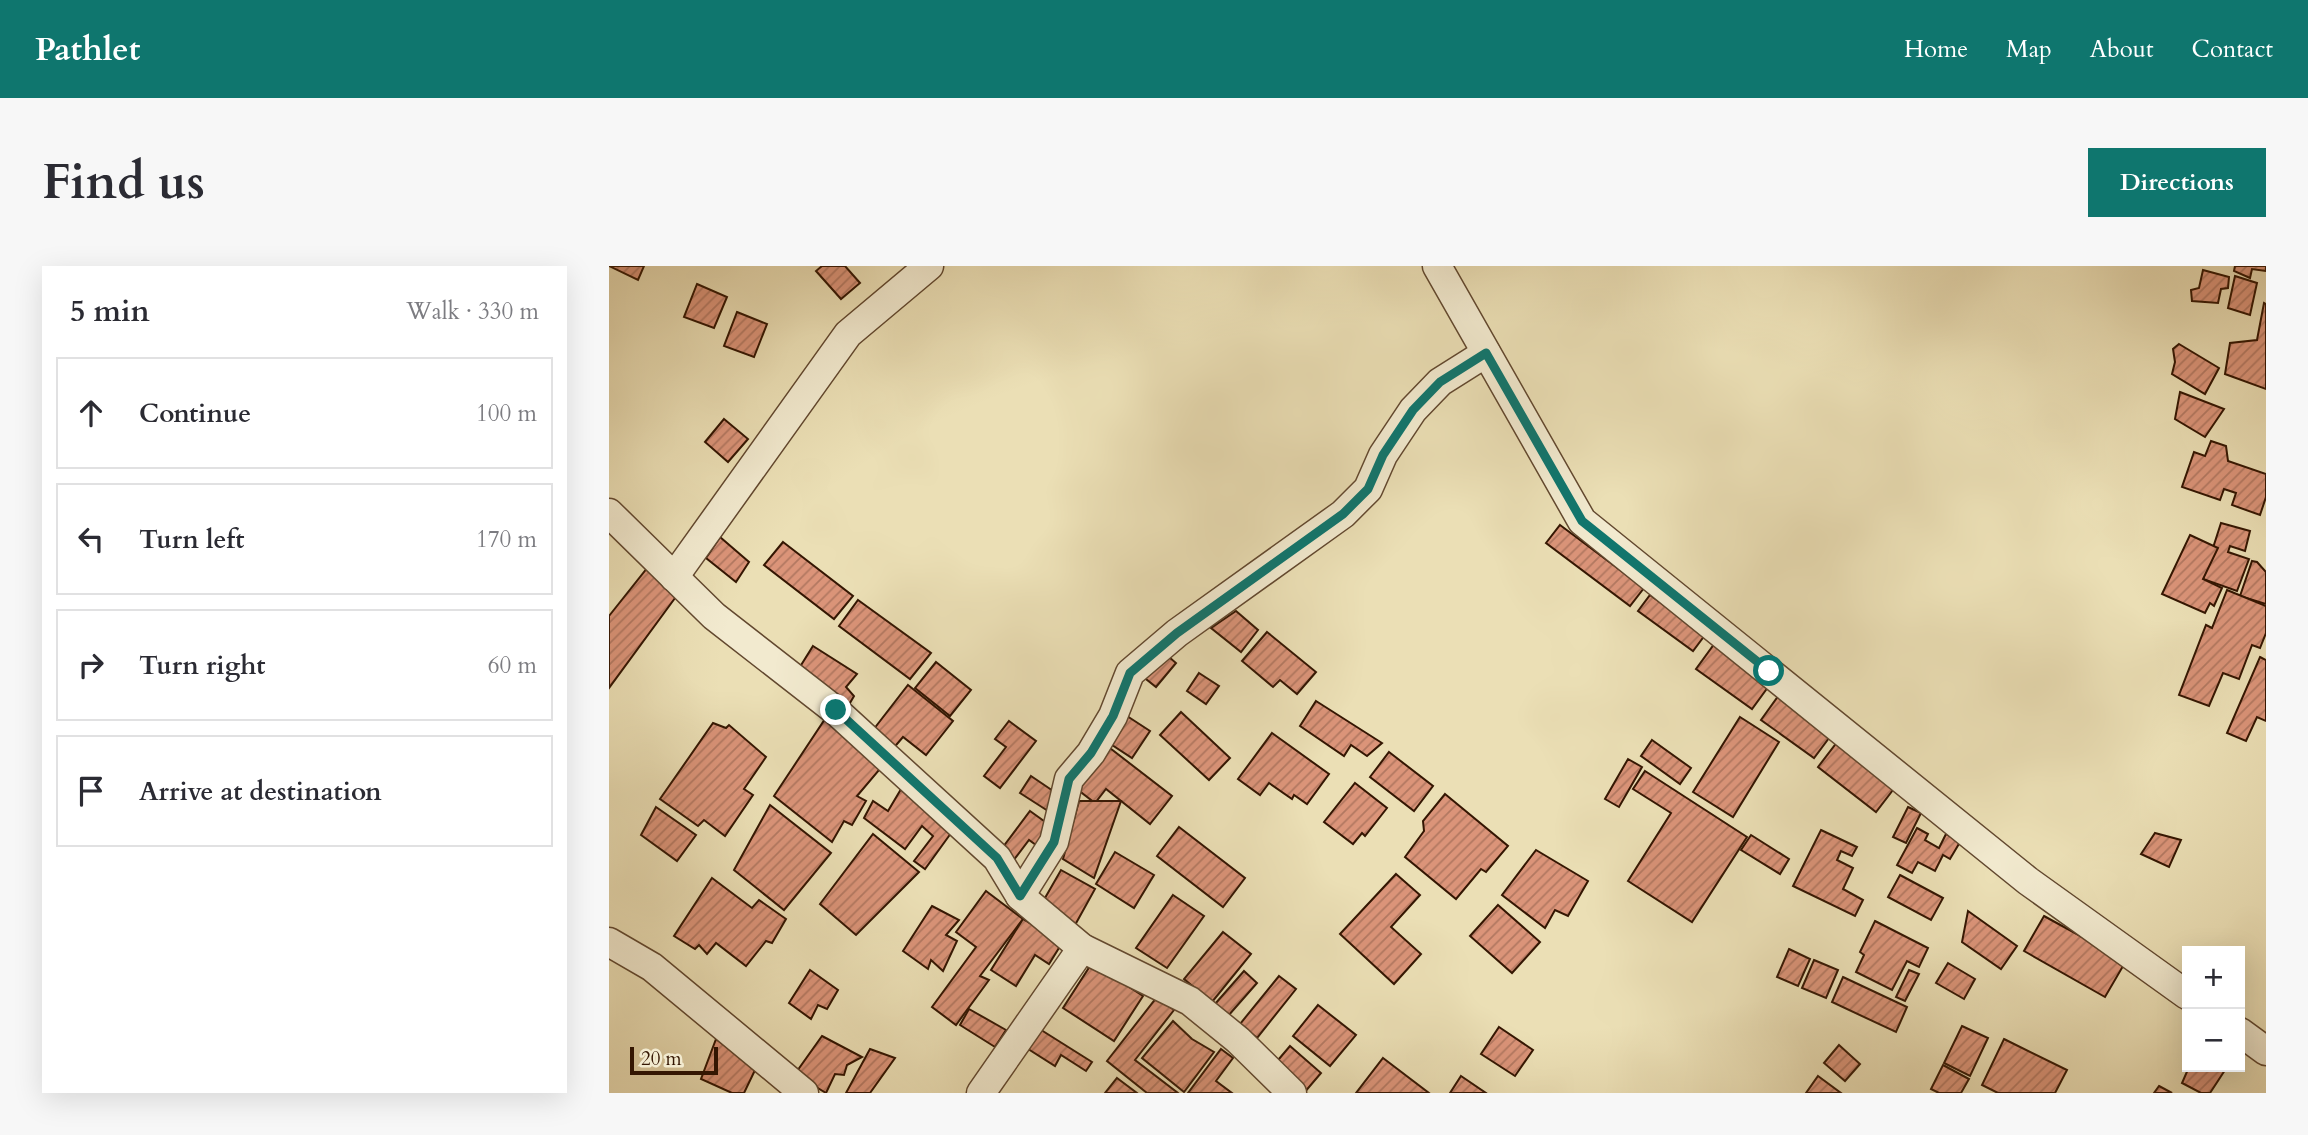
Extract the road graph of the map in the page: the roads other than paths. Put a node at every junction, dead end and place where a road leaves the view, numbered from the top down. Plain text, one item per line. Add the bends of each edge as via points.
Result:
1 (929, 266) edge
2 (1437, 266) edge
3 (1486, 353) junction
4 (609, 513) edge
5 (674, 577) junction
6 (1020, 896) junction
7 (609, 942) edge
8 (1082, 948) junction
9 (2182, 991) edge
10 (2245, 1036) edge
11 (2266, 1051) edge
12 (804, 1093) edge
13 (981, 1093) edge
14 (1291, 1093) edge

1 - 5 street via 848,334
2 - 3 street
3 - 6 street via 1440,382 1413,410 1383,455 1368,489 1343,514 1177,633 1130,673 1097,744 1069,779 1054,842
3 - 9 street via 1582,521 2028,881
4 - 5 street
5 - 6 street via 714,616 836,710 997,858
6 - 8 street
7 - 12 street via 652,967
8 - 13 street
8 - 14 street via 1190,1001
10 - 11 street

